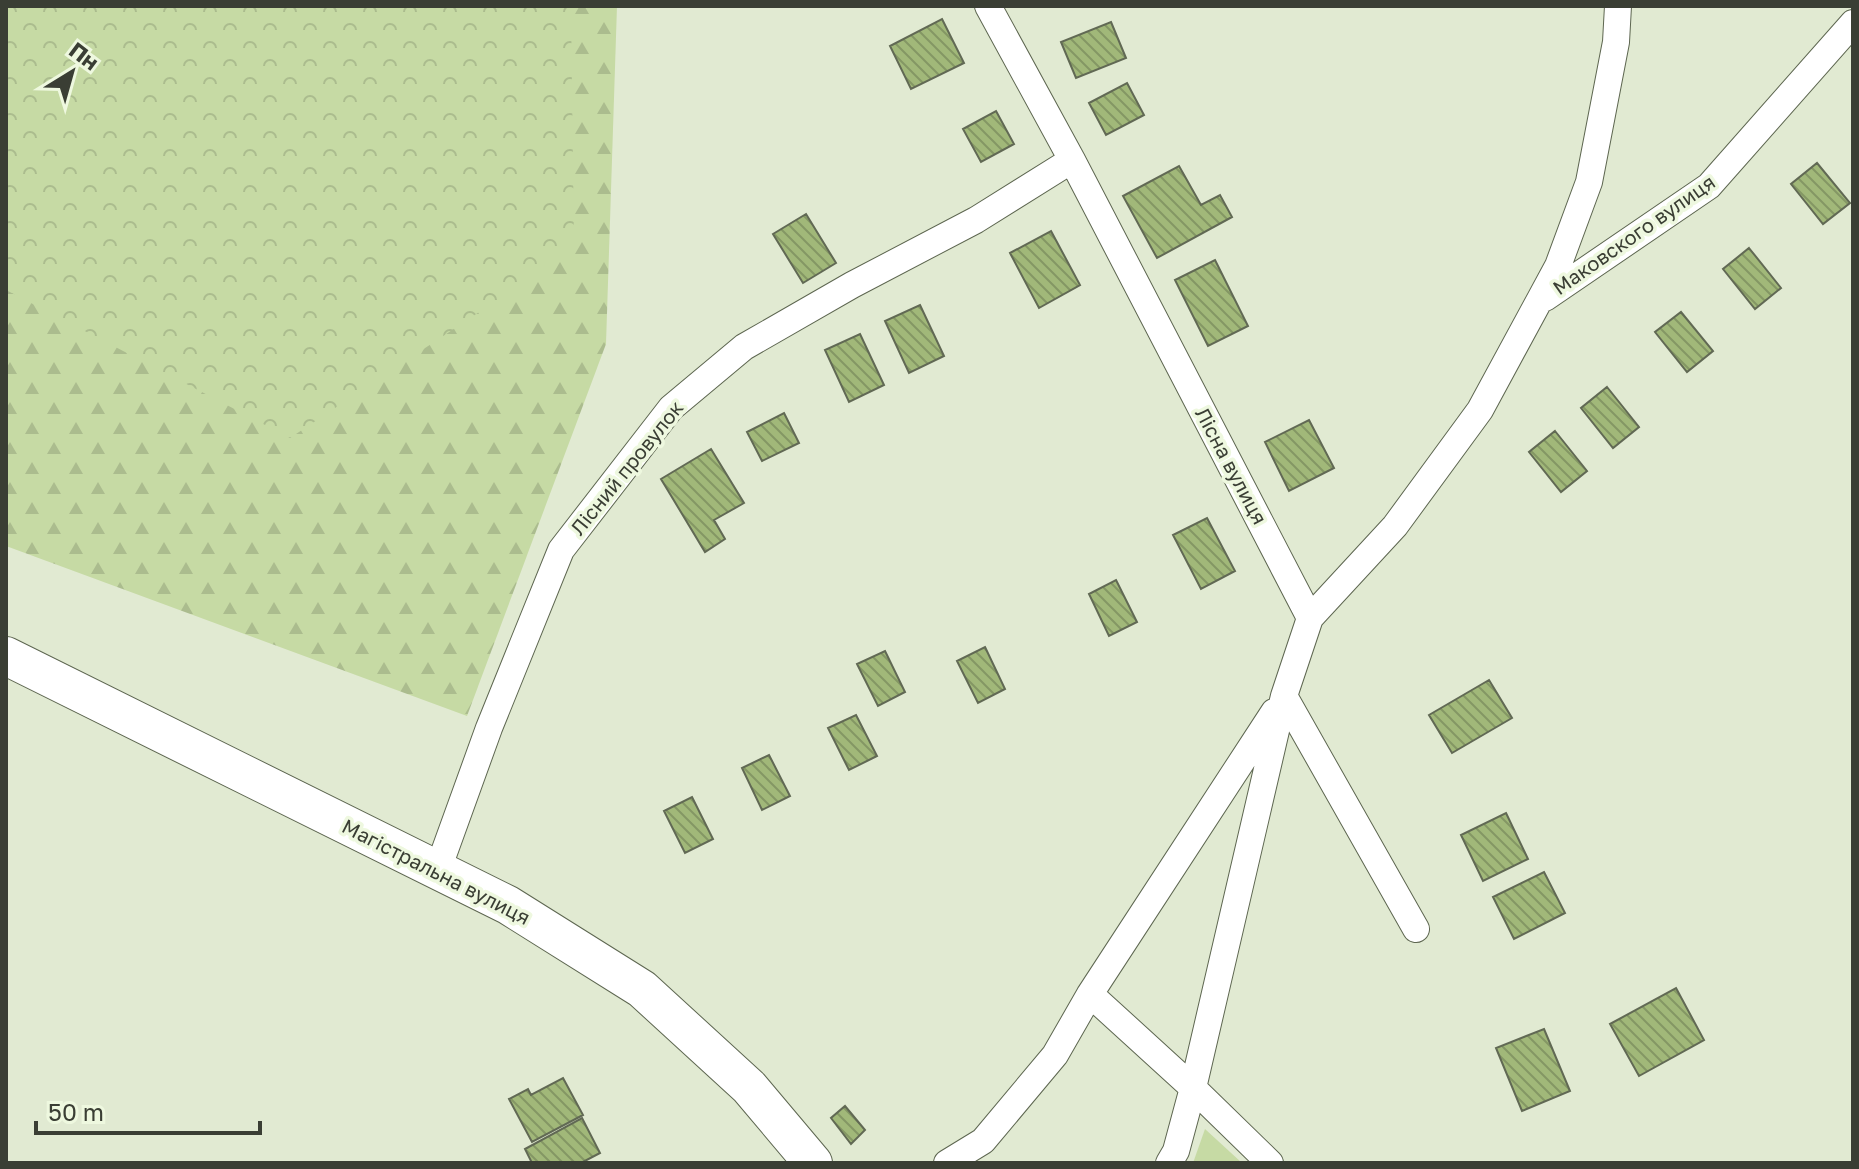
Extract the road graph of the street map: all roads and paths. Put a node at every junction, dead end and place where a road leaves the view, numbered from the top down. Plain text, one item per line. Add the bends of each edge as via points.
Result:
1 (988, 6) edge
2 (1618, 6) edge
3 (1853, 23) edge
4 (1072, 160) junction
5 (1540, 301) junction
6 (1310, 618) junction
7 (6, 656) edge
8 (1284, 696) junction
9 (437, 872) junction
10 (1416, 929) dead end
11 (1090, 994) junction
12 (1193, 1088) junction
13 (813, 1163) edge
14 (947, 1163) edge
15 (1169, 1163) edge
16 (1270, 1163) edge

1 - 4 street, Лісна вулиця
2 - 5 street via 1589,182
3 - 5 street, Маковского вулиця via 1709,186
4 - 6 street, Лісна вулиця
4 - 9 street, Лісний провулок via 976,220 744,347 671,408 561,550
5 - 6 street via 1480,410 1395,526
6 - 8 street
7 - 9 main road, Магістральна вулиця
8 - 10 street
8 - 11 street
8 - 12 street
9 - 13 main road, Магістральна вулиця via 508,905 642,989 749,1087
11 - 12 street
11 - 14 street via 1055,1055 983,1141
12 - 15 street
12 - 16 street

